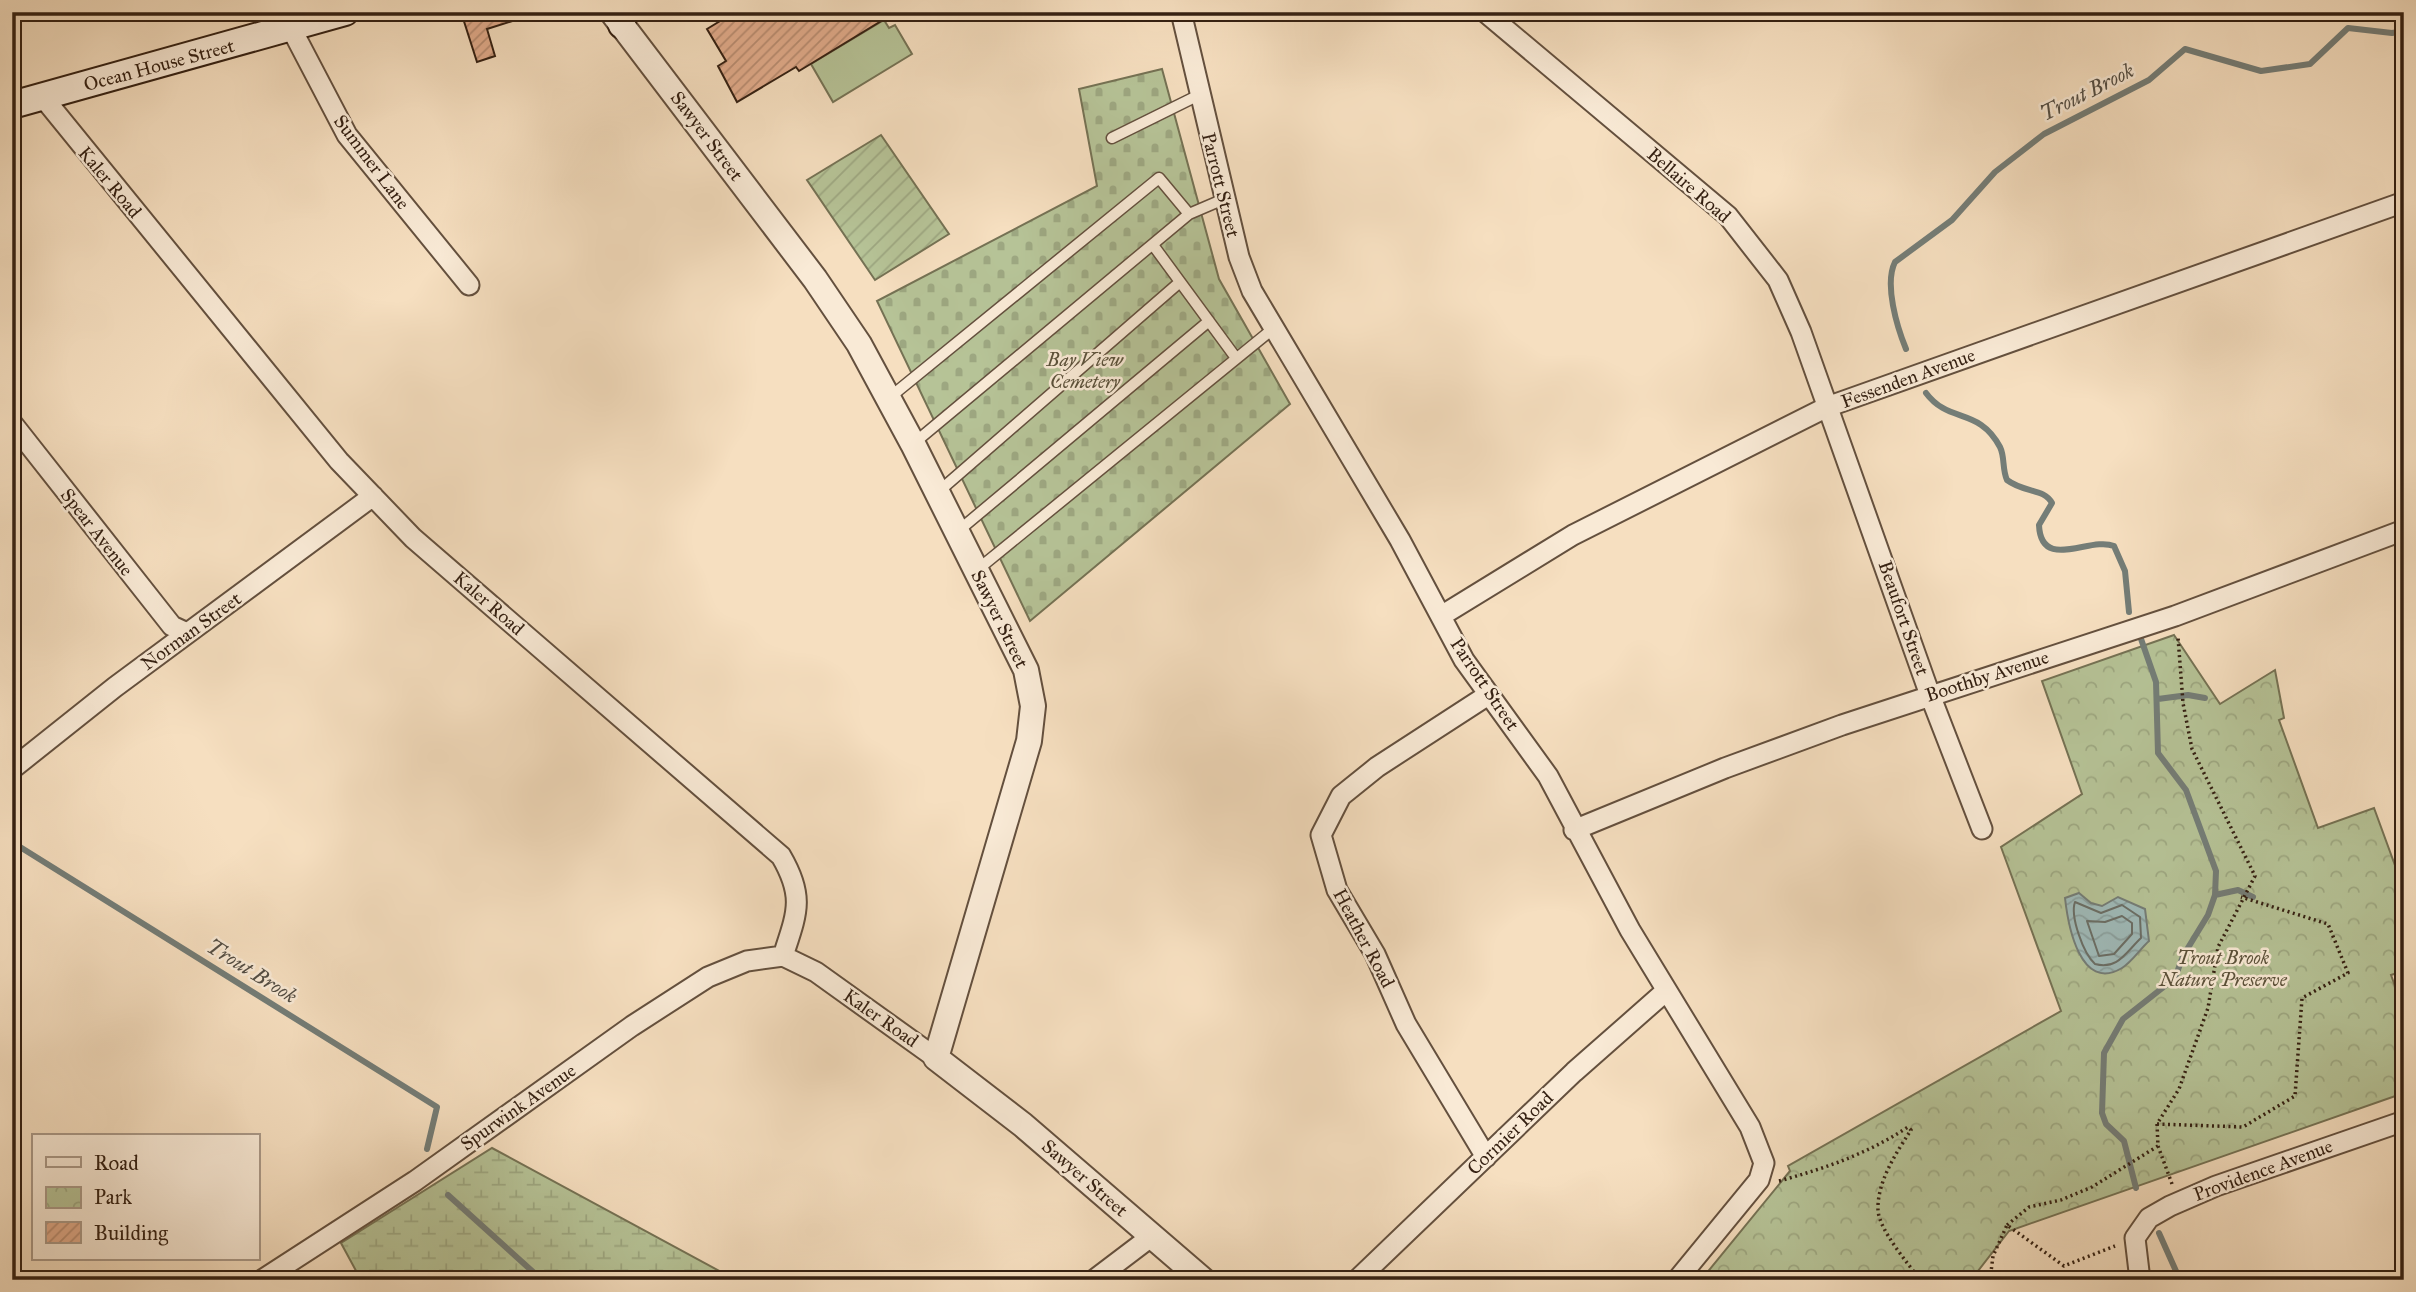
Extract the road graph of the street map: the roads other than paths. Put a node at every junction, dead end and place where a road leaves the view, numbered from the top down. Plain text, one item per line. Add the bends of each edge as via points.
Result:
1 (345, 12) edge
2 (1181, 12) edge
3 (1485, 12) edge
4 (619, 17) edge
5 (291, 28) junction
6 (1199, 95) junction
7 (42, 96) junction
8 (12, 104) edge
9 (1112, 138) dead end
10 (1224, 199) junction
11 (2404, 202) edge
12 (1189, 214) junction
13 (1153, 245) junction
14 (1180, 282) junction
15 (470, 285) dead end
16 (1209, 321) junction
17 (1274, 328) junction
18 (1236, 358) junction
19 (889, 398) junction
20 (1827, 407) junction
21 (12, 424) edge
22 (913, 444) junction
23 (937, 493) junction
24 (373, 496) junction
25 (2404, 530) edge
26 (957, 533) junction
27 (977, 570) junction
28 (1441, 616) junction
29 (187, 633) junction
30 (1488, 695) junction
31 (1930, 695) junction
32 (12, 769) edge
33 (1982, 829) dead end
34 (1574, 830) junction
35 (783, 956) junction
36 (1666, 991) junction
37 (936, 1058) junction
38 (2404, 1121) edge
39 (1486, 1157) junction
40 (1152, 1236) junction
41 (262, 1280) edge
42 (1094, 1280) edge
43 (1203, 1280) edge
44 (1357, 1280) edge
45 (1677, 1280) edge
46 (2140, 1280) edge

1 - 5 main road, Ocean House Street
2 - 6 street, Parrott Street
3 - 20 street, Bellaire Road via 1728,216 1778,280
4 - 19 street, Sawyer Street via 815,279
5 - 7 main road, Ocean House Street
5 - 15 street, Summer Lane via 347,135
6 - 9 lane
6 - 10 street, Parrott Street
7 - 8 main road, Ocean House Street
7 - 24 street, Kaler Road via 339,461
10 - 12 lane
10 - 17 street, Parrott Street via 1239,257
11 - 20 street, Fessenden Avenue
12 - 13 lane
12 - 19 lane via 1159,178
13 - 14 lane
13 - 22 lane
14 - 16 lane
14 - 23 lane
16 - 18 lane
16 - 26 lane
17 - 18 lane
17 - 28 street, Parrott Street
18 - 27 lane
19 - 22 street, Sawyer Street
20 - 28 street, Fessenden Avenue via 1573,535
20 - 31 street, Beaufort Street
21 - 29 street, Spear Avenue via 172,626
22 - 23 street, Sawyer Street
23 - 26 street, Sawyer Street
24 - 29 street, Norman Street
24 - 35 street, Kaler Road via 413,538 780,856 795,881 797,902
25 - 31 street, Boothby Avenue via 2175,616
26 - 27 street, Sawyer Street
27 - 37 street, Sawyer Street via 1026,670 1032,724
28 - 30 street, Parrott Street
29 - 32 street, Norman Street
30 - 34 street, Parrott Street via 1548,776
30 - 39 street, Heather Road via 1341,796 1321,835 1337,890 1375,954 1406,1024
31 - 33 street, Beaufort Street
31 - 34 street, Boothby Avenue via 1725,768
34 - 36 street, Parrott Street
35 - 37 street, Kaler Road via 816,972
35 - 41 street, Spurwink Avenue via 747,961 708,977 415,1181
36 - 39 street, Cormier Road
36 - 45 street, Parrott Street via 1750,1127 1764,1163 1759,1181
37 - 40 street, Sawyer Street via 1023,1125
38 - 46 street, Providence Avenue via 2179,1202 2149,1218 2135,1238
39 - 44 street, Cormier Road
40 - 42 street
40 - 43 street, Sawyer Street

